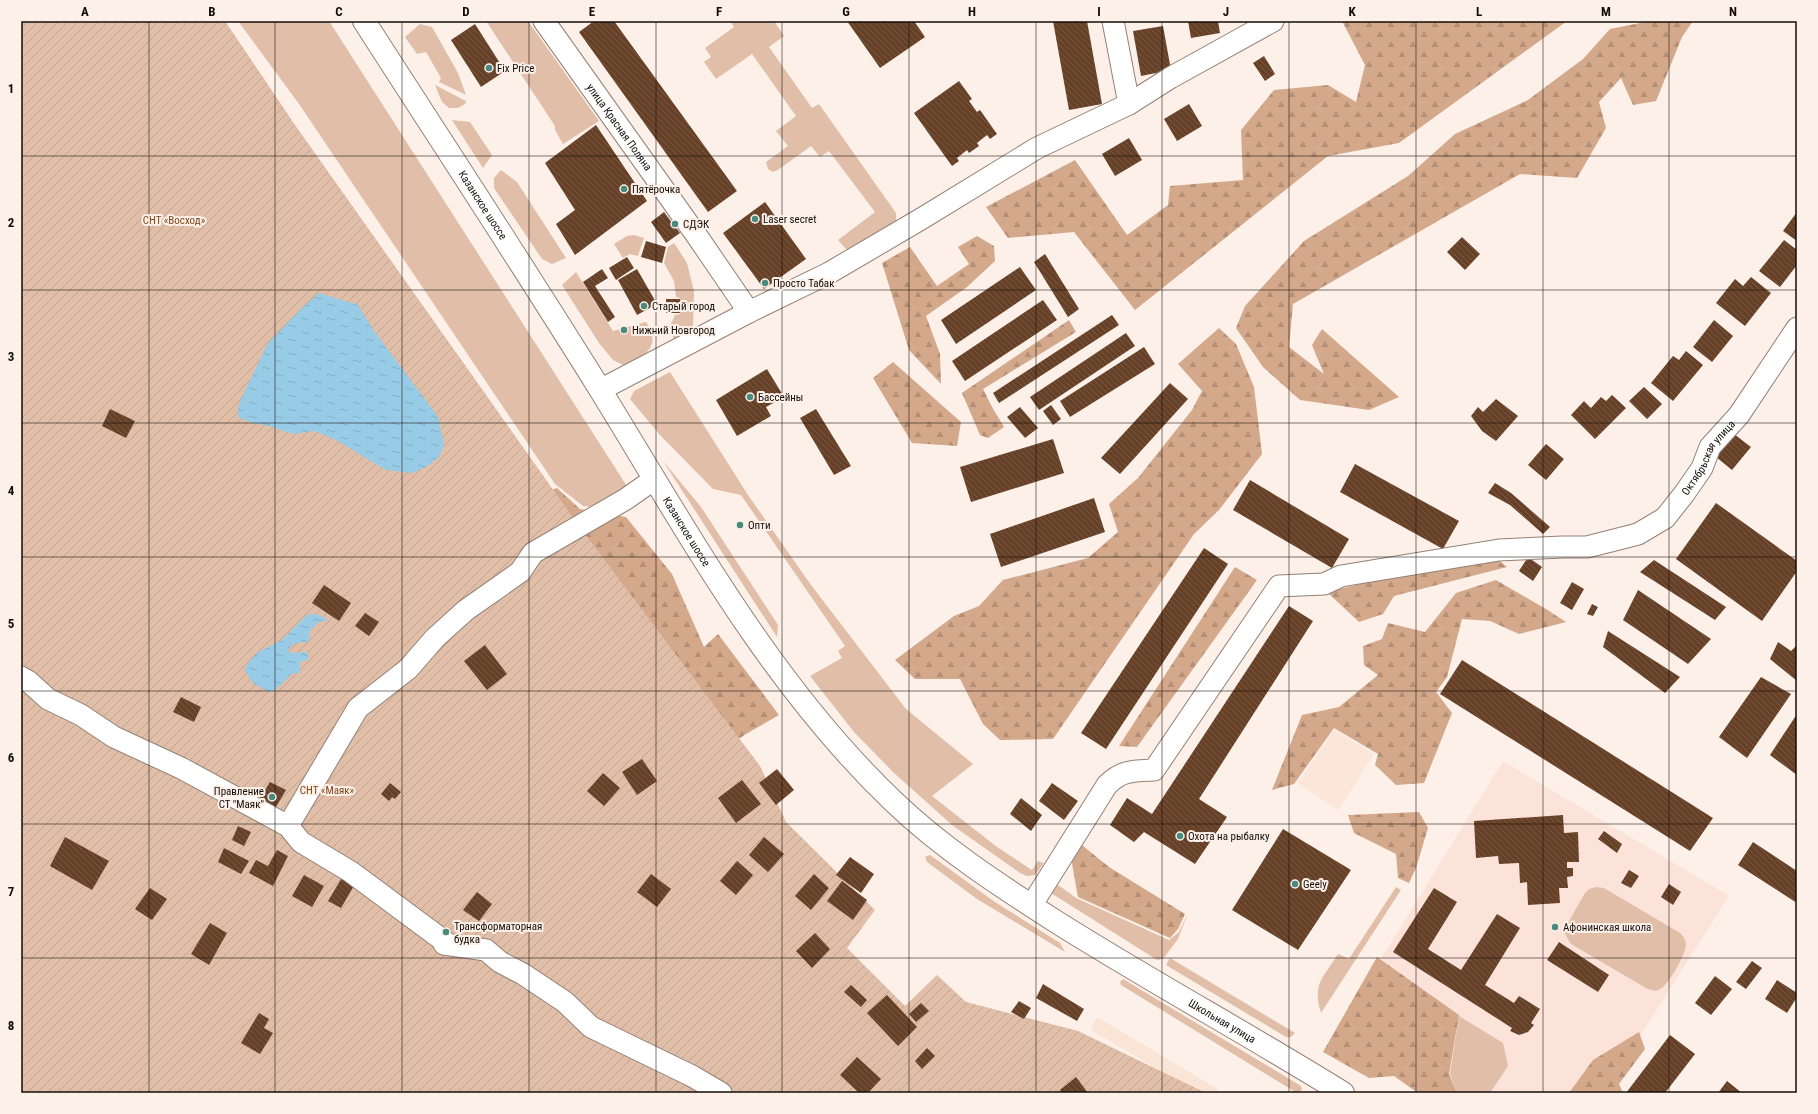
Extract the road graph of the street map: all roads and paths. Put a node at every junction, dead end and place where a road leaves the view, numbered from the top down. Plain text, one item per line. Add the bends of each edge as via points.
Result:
1 (364, 21) edge
2 (544, 21) edge
3 (1113, 21) edge
4 (1263, 24) edge
5 (1129, 104) junction
6 (749, 312) junction
7 (1797, 328) edge
8 (600, 390) junction
9 (653, 480) junction
10 (21, 677) edge
11 (288, 826) junction
12 (1032, 906) junction
13 (721, 1093) edge
14 (1343, 1093) edge

1 - 8 main road, Казанское шоссе
2 - 6 street, улица Красная Поляна
3 - 5 street
4 - 5 street
5 - 6 street via 1037,148 829,272
6 - 8 street
7 - 12 street, Октябрьская улица via 1739,415 1710,447 1702,468 1691,484 1664,518 1638,534 1587,547 1499,550 1341,576 1324,584 1279,586 1154,770 1126,772 1116,776 1107,785
8 - 9 main road, Казанское шоссе
9 - 11 street via 626,499 533,553 520,572 466,610 435,638 408,669 358,708
9 - 12 main road, Казанское шоссе via 751,632 836,741 896,804 953,852
10 - 11 street via 48,699 81,715 114,737 181,768
11 - 13 street via 301,842 351,872 444,941 444,944 486,950 500,962 565,1002 591,1027 692,1076
12 - 14 main road, Школьная улица

